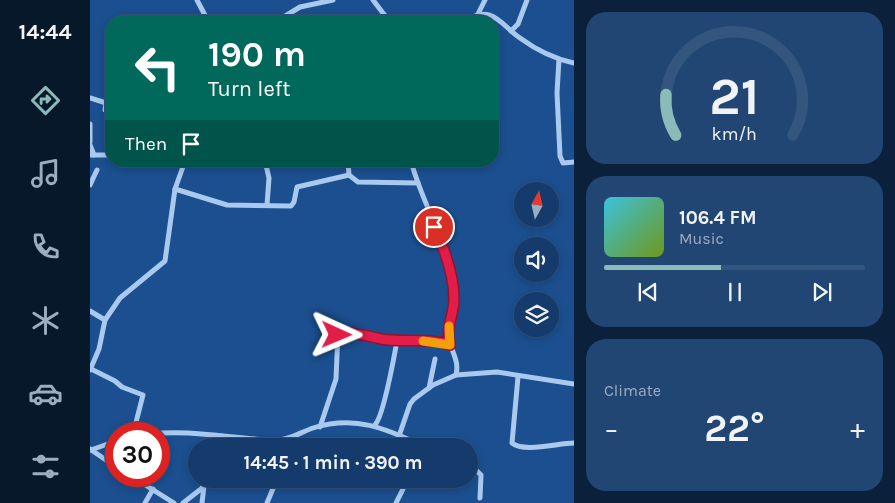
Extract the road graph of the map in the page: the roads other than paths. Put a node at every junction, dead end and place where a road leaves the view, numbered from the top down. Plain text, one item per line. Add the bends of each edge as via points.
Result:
1 (197, 0) edge
2 (333, 0) edge
3 (372, 0) edge
4 (485, 0) edge
5 (527, 0) edge
6 (478, 14) joint
7 (205, 15) edge
8 (287, 15) edge
9 (385, 15) edge
10 (489, 15) edge
11 (499, 19) edge
12 (511, 31) junction
13 (559, 59) junction
14 (574, 63) edge
15 (90, 98) edge
16 (105, 103) edge
17 (90, 124) edge
18 (90, 143) edge
19 (92, 155) edge
20 (105, 155) edge
21 (574, 162) edge
22 (183, 167) edge
23 (266, 167) edge
24 (348, 167) edge
25 (413, 167) edge
26 (97, 170) dead end
27 (349, 175) junction
28 (418, 183) junction
29 (90, 185) edge
30 (175, 189) junction
31 (267, 205) junction
32 (90, 311) edge
33 (105, 320) junction
34 (396, 341) junction
35 (450, 345) junction
36 (435, 359) dead end
37 (90, 369) edge
38 (456, 374) junction
39 (518, 377) junction
40 (574, 384) edge
41 (429, 388) junction
42 (136, 422) edge
43 (375, 426) junction
44 (320, 427) junction
45 (170, 432) edge
46 (222, 436) joint
47 (400, 436) junction
48 (254, 438) edge
49 (290, 438) edge
50 (405, 438) edge
51 (574, 444) edge
52 (105, 445) edge
53 (90, 450) edge
54 (105, 460) edge
55 (478, 472) edge
56 (150, 487) edge
57 (200, 488) edge
58 (204, 488) edge
59 (273, 488) edge
60 (404, 488) edge
61 (153, 489) junction
62 (480, 498) dead end
63 (145, 503) edge
64 (174, 503) edge
65 (183, 503) edge
66 (202, 503) edge
67 (267, 503) edge
68 (396, 503) edge

1 - 7 street
2 - 8 street via 300,7
3 - 9 street
4 - 6 street
5 - 12 street via 518,24
6 - 10 street
11 - 12 street
12 - 13 street
13 - 14 street
13 - 21 street via 560,156 564,164
15 - 16 street
17 - 18 street
18 - 19 street
19 - 20 street
22 - 30 street
23 - 31 street
24 - 27 street
25 - 28 street
26 - 29 street
27 - 28 street via 358,182
27 - 31 street via 298,186 291,206
28 - 35 street via 453,286 454,303 448,332
30 - 31 street via 227,205
30 - 33 street via 165,262 120,298
32 - 33 street
33 - 37 street via 99,349
34 - 35 street
34 - 43 street via 381,413
34 - 44 street via 338,332 336,378
35 - 38 street via 458,365
36 - 41 street
37 - 42 street via 143,395
38 - 39 street via 498,372
38 - 41 street
39 - 40 street
39 - 51 street via 512,442 518,446 542,447
41 - 47 street via 410,404
43 - 44 street via 344,422
43 - 47 street
44 - 49 street
45 - 46 street
46 - 48 street
47 - 50 street
52 - 53 street
53 - 54 street
55 - 62 street via 481,475
56 - 61 street
57 - 65 street
58 - 66 street
59 - 67 street
60 - 68 street
61 - 63 street
61 - 64 street

